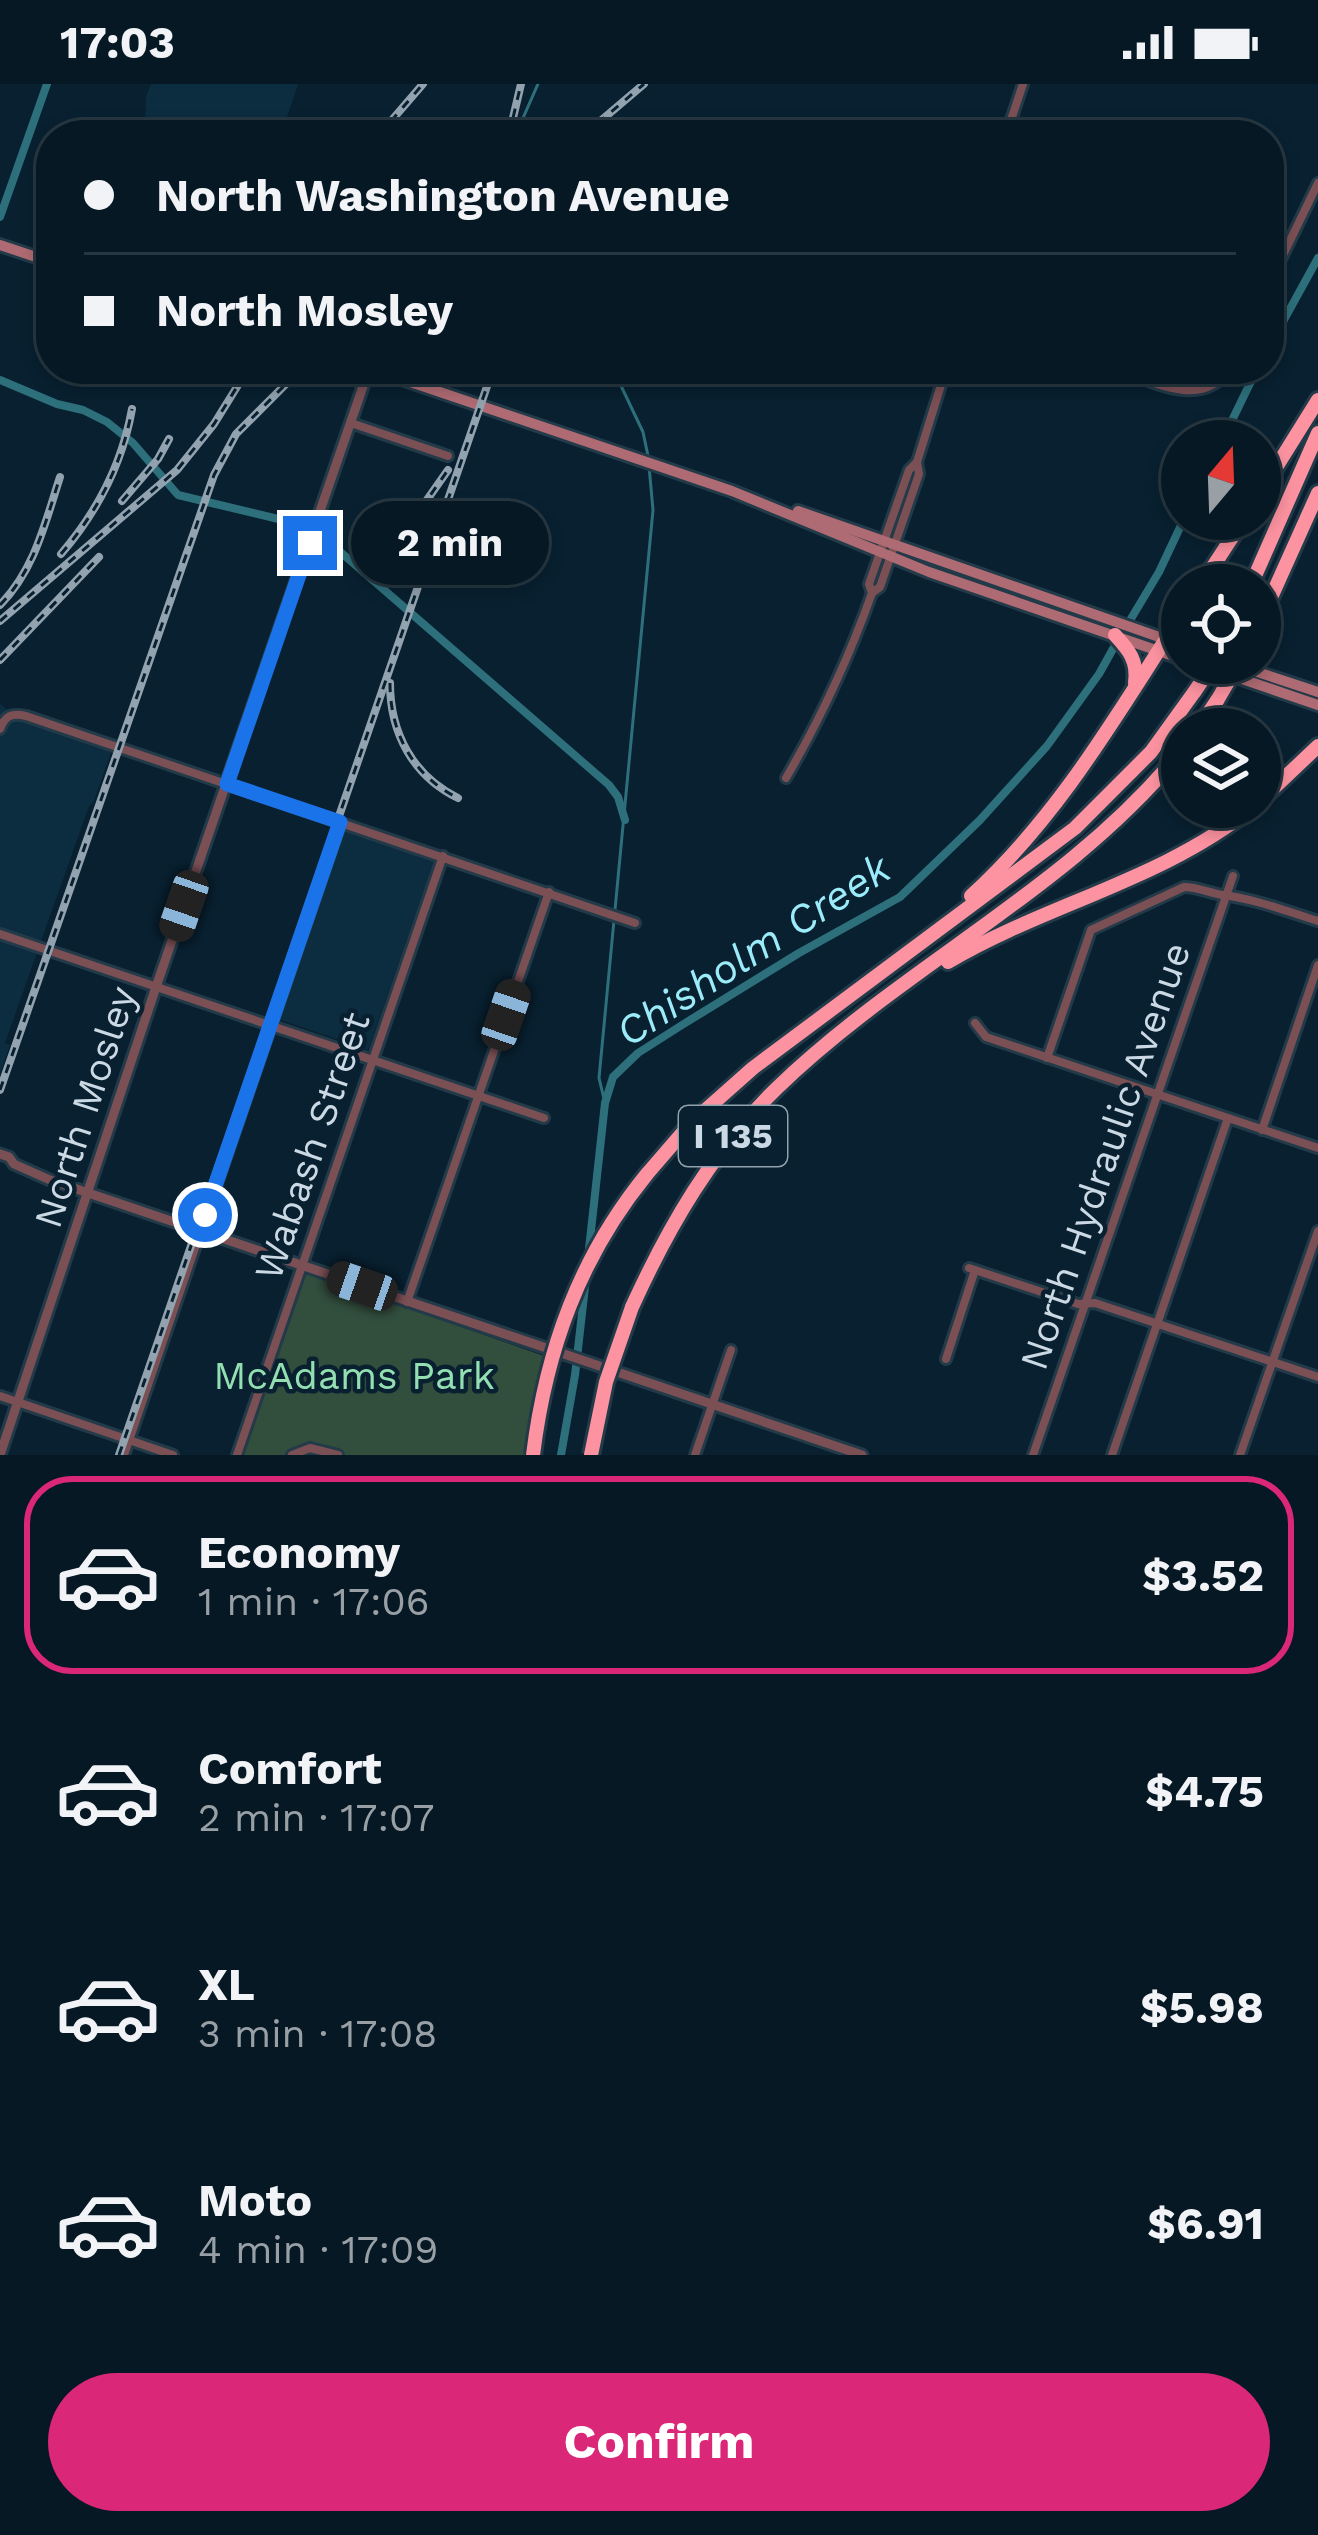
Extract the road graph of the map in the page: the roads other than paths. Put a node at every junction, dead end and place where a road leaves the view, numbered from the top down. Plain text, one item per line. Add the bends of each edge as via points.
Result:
1 (1022, 84) edge
2 (1011, 120) edge
3 (1318, 182) edge
4 (0, 244) edge
5 (1284, 253) edge
6 (36, 257) edge
7 (364, 384) edge
8 (415, 384) edge
9 (941, 384) edge
10 (1162, 384) edge
11 (1214, 384) edge
12 (1318, 400) edge
13 (350, 423) junction
14 (1318, 433) edge
15 (448, 456) dead end
16 (1281, 459) edge
17 (1318, 494) edge
18 (887, 549) junction
19 (1260, 564) edge
20 (1281, 576) edge
21 (1109, 629) junction
22 (1138, 644) junction
23 (1161, 645) edge
24 (1161, 647) edge
25 (1281, 679) edge
26 (1200, 684) edge
27 (1256, 684) edge
28 (1135, 688) junction
29 (1318, 692) edge
30 (1318, 705) edge
31 (0, 729) edge
32 (1315, 746) edge
33 (1161, 774) edge
34 (786, 778) dead end
35 (1281, 780) edge
36 (227, 784) junction
37 (340, 822) junction
38 (1221, 828) edge
39 (442, 856) junction
40 (1233, 876) dead end
41 (549, 892) junction
42 (1228, 895) junction
43 (1318, 921) edge
44 (635, 922) dead end
45 (0, 934) edge
46 (895, 962) junction
47 (1318, 965) edge
48 (156, 987) junction
49 (881, 1001) junction
50 (975, 1023) dead end
51 (271, 1027) junction
52 (1047, 1058) junction
53 (373, 1061) junction
54 (1158, 1095) junction
55 (477, 1097) junction
56 (544, 1118) dead end
57 (1228, 1118) junction
58 (1262, 1130) junction
59 (1318, 1148) edge
60 (0, 1154) edge
61 (14, 1165) junction
62 (0, 1166) edge
63 (89, 1193) junction
64 (199, 1231) junction
65 (1318, 1231) edge
66 (302, 1265) junction
67 (407, 1302) junction
68 (1086, 1304) junction
69 (1157, 1323) junction
70 (731, 1350) dead end
71 (946, 1359) dead end
72 (1273, 1362) junction
73 (1318, 1377) edge
74 (0, 1396) edge
75 (18, 1403) junction
76 (713, 1405) junction
77 (130, 1440) junction
78 (0, 1455) edge
79 (124, 1455) edge
80 (173, 1455) edge
81 (238, 1455) edge
82 (292, 1455) edge
83 (338, 1455) edge
84 (533, 1455) edge
85 (591, 1455) edge
86 (695, 1455) edge
87 (862, 1455) edge
88 (1033, 1455) edge
89 (1112, 1455) edge
90 (1240, 1455) edge

1 - 2 street
3 - 5 street
4 - 6 main road
7 - 13 street, North Mosley
8 - 18 main road
9 - 18 street via 919,474
10 - 11 street via 1186,392
12 - 16 highway
13 - 15 street
13 - 36 street, North Mosley
14 - 19 highway
17 - 20 highway
18 - 21 main road
18 - 34 street via 824,714
21 - 22 highway
21 - 22 main road
22 - 23 main road
22 - 28 highway
24 - 28 highway
25 - 29 main road
26 - 46 highway, I 135, bridge via 1151,752 1091,812
27 - 30 main road
28 - 46 highway via 1005,865
31 - 36 street via 14,713
32 - 35 highway
33 - 49 highway, I 135 via 1084,850
36 - 37 street
36 - 48 street, North Mosley
37 - 39 street
37 - 51 street
38 - 49 highway
39 - 41 street
39 - 53 street, Wabash Street
40 - 42 street, North Hydraulic Avenue
41 - 44 street
41 - 55 street
42 - 43 street
42 - 52 street via 1184,887 1091,930
42 - 54 street, North Hydraulic Avenue
45 - 48 street
46 - 84 highway, I 135, bridge via 724,1092 620,1206 558,1332
47 - 58 street
48 - 51 street
48 - 63 street, North Mosley
49 - 85 highway, I 135, bridge via 776,1089 673,1221 632,1307
50 - 52 street via 986,1036
51 - 53 street
51 - 64 street
52 - 54 street
53 - 55 street
53 - 66 street, Wabash Street
54 - 57 street
54 - 68 street, North Hydraulic Avenue
55 - 56 street
55 - 67 street
57 - 58 street
57 - 69 street
58 - 59 street
60 - 61 street
61 - 62 street
61 - 63 street
63 - 64 street
63 - 75 street, North Mosley
64 - 66 street
64 - 77 street
65 - 72 street
66 - 67 street
66 - 81 street, Wabash Street
67 - 76 street
68 - 69 street
68 - 71 street via 972,1269
68 - 88 street, North Hydraulic Avenue
69 - 72 street
69 - 89 street
70 - 76 street
72 - 73 street
72 - 90 street
74 - 75 street
75 - 77 street
75 - 78 street, North Mosley
76 - 86 street
76 - 87 street
77 - 79 street
77 - 80 street
82 - 83 street via 310,1448

